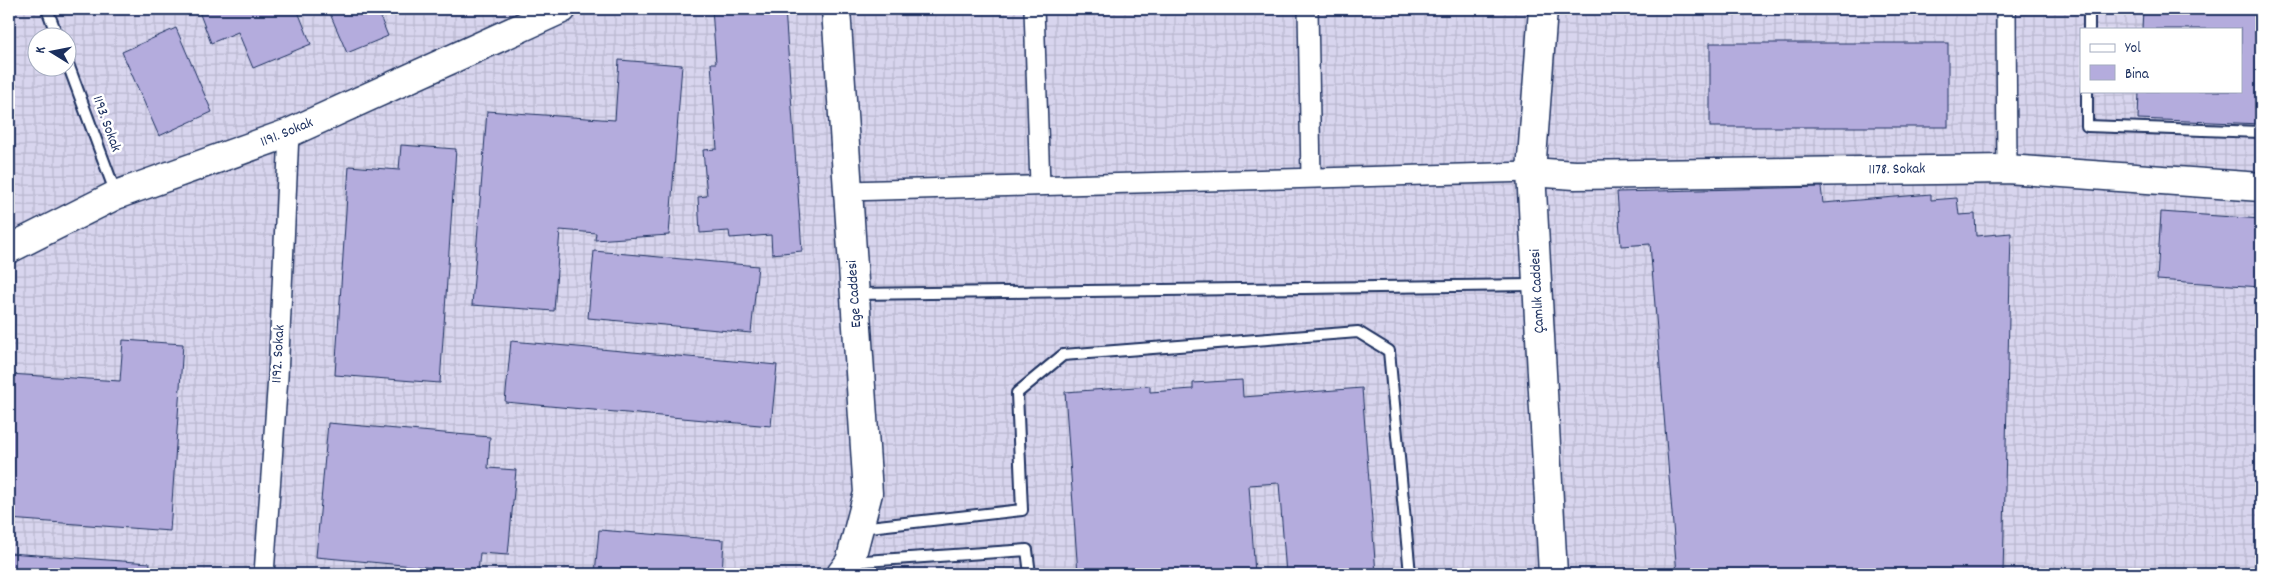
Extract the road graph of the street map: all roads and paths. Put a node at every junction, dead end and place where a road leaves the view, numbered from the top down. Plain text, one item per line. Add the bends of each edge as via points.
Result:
1 (47, 9) edge
2 (562, 9) edge
3 (836, 9) edge
4 (1034, 9) edge
5 (1308, 9) edge
6 (1543, 9) edge
7 (2006, 9) edge
8 (2089, 9) edge
9 (54, 28) edge
10 (2089, 28) edge
11 (73, 78) edge
12 (2087, 92) edge
13 (2261, 132) edge
14 (289, 133) junction
15 (2007, 169) junction
16 (1532, 172) junction
17 (1311, 178) junction
18 (1040, 185) junction
19 (2261, 188) edge
20 (848, 191) junction
21 (116, 195) junction
22 (9, 249) edge
23 (1538, 285) junction
24 (855, 294) junction
25 (858, 528) junction
26 (846, 568) edge
27 (264, 574) edge
28 (1030, 574) edge
29 (1410, 574) edge
30 (1553, 574) edge

1 - 9 lane
2 - 14 street, 1191. Sokak
3 - 20 street, Ege Caddesi
4 - 18 street
5 - 17 street
6 - 16 street, Çamlık Caddesi
7 - 15 street
8 - 10 lane
11 - 21 lane, 1193. Sokak
12 - 13 lane via 2087,126
14 - 21 street, 1191. Sokak
14 - 27 street, 1192. Sokak via 278,377
15 - 16 street, 1178. Sokak via 1575,175
15 - 19 street, 1178. Sokak
16 - 17 street
16 - 23 street, Çamlık Caddesi
17 - 18 street
18 - 20 street
20 - 24 street, Ege Caddesi
21 - 22 street, 1191. Sokak
23 - 24 lane
23 - 30 street, Çamlık Caddesi
24 - 25 street, Ege Caddesi via 868,493
25 - 26 street, Ege Caddesi
25 - 29 lane via 1022,510 1017,393 1062,355 1358,332 1389,351
26 - 28 lane via 1028,550

